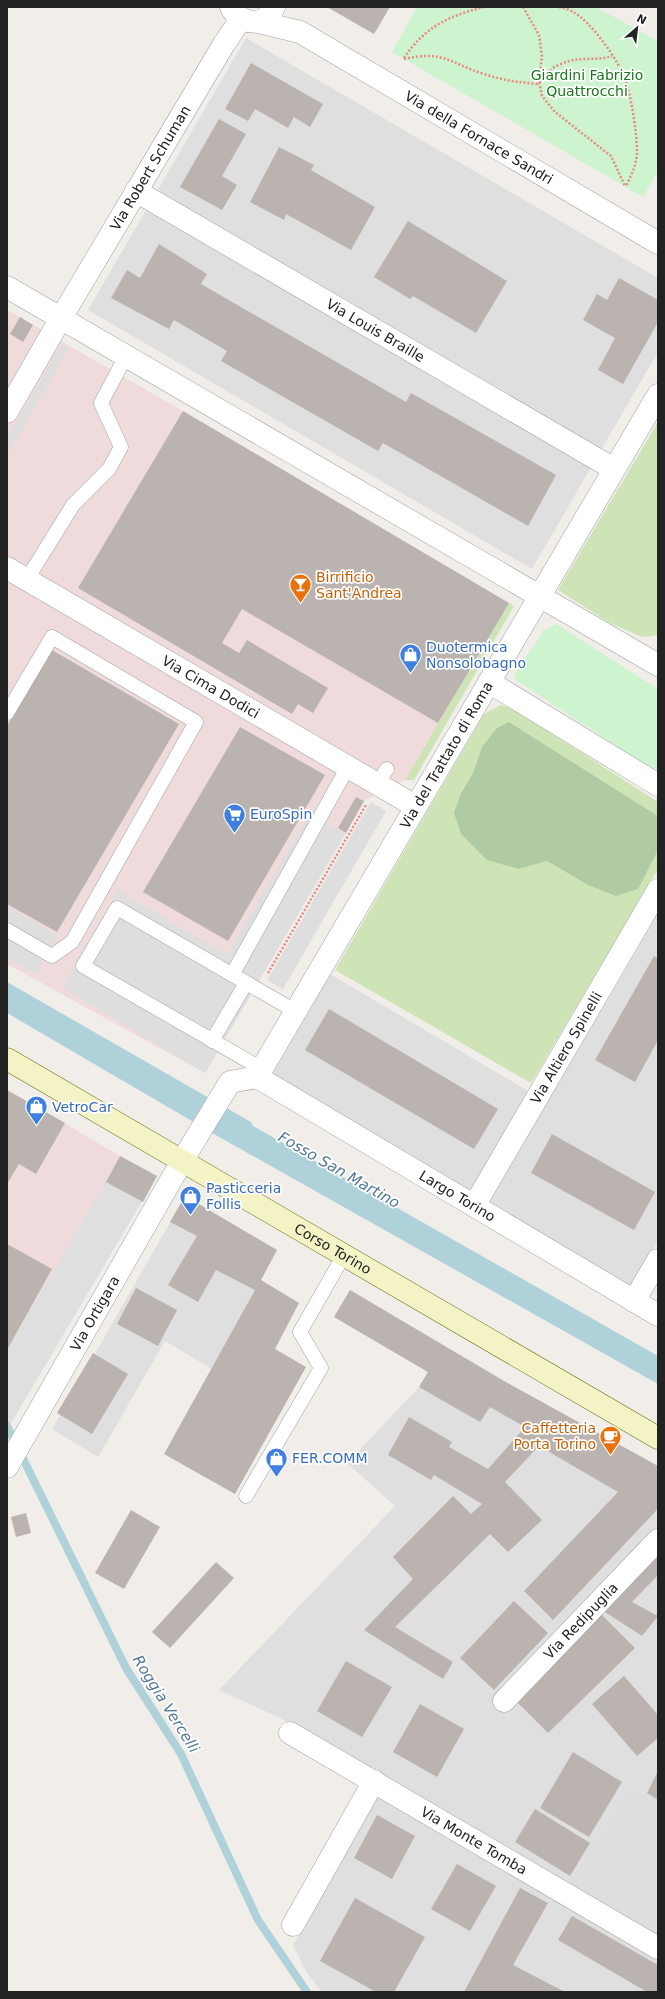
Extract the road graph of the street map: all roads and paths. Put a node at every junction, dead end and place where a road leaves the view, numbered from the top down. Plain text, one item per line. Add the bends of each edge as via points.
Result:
1 (274, 7) edge
2 (282, 7) edge
3 (484, 7) edge
4 (523, 7) edge
5 (559, 7) edge
6 (243, 16) edge
7 (300, 32) junction
8 (612, 56) junction
9 (540, 82) junction
10 (136, 191) junction
11 (658, 243) edge
12 (7, 287) edge
13 (61, 318) junction
14 (126, 356) junction
15 (658, 395) edge
16 (7, 412) edge
17 (614, 469) junction
18 (7, 568) edge
19 (27, 579) junction
20 (539, 597) junction
21 (658, 665) edge
22 (489, 682) junction
23 (7, 713) edge
24 (348, 767) junction
25 (658, 785) edge
26 (366, 804) dead end
27 (415, 806) junction
28 (658, 890) edge
29 (7, 930) edge
30 (232, 975) junction
31 (264, 979) dead end
32 (246, 983) junction
33 (295, 1011) junction
34 (212, 1040) junction
35 (7, 1059) edge
36 (259, 1073) junction
37 (182, 1161) junction
38 (474, 1206) junction
39 (344, 1255) junction
40 (658, 1260) edge
41 (634, 1301) junction
42 (658, 1315) edge
43 (658, 1438) edge
44 (7, 1467) edge
45 (246, 1496) dead end
46 (658, 1540) edge
47 (504, 1701) dead end
48 (290, 1733) dead end
49 (374, 1781) junction
50 (293, 1925) dead end
51 (658, 1948) edge

1 - 6 street, Via Robert Schuman via 269,16
2 - 7 street, Via della Fornace Sandri
3 - 9 path via 460,13 431,28 404,59 422,55 439,56 501,80 536,84
4 - 9 path via 539,35 542,56
5 - 8 path via 573,12 591,26
6 - 7 street, Via della Fornace Sandri
6 - 10 street, Via Robert Schuman
7 - 11 street, Via della Fornace Sandri
8 - 9 path via 570,61 553,68
8 - 9 path via 625,78 633,114 637,155 633,172 625,186 611,156 555,112 542,96
10 - 13 street, Via Robert Schuman
10 - 17 street, Via Louis Braille
12 - 13 street
13 - 14 street
13 - 16 street, Via Robert Schuman
14 - 19 lane via 101,403 121,447 109,469 73,505
14 - 20 street
15 - 17 street, Via del Trattato di Roma
17 - 20 street, Via del Trattato di Roma
18 - 19 street, Via Cima Dodici
19 - 24 street, Via Cima Dodici
20 - 21 street
20 - 22 street, Via del Trattato di Roma
22 - 25 street
22 - 27 street, Via del Trattato di Roma
23 - 29 lane via 52,637 196,722 72,942 52,956
24 - 27 street, Via Cima Dodici via 382,777
24 - 30 lane
26 - 31 path
27 - 33 street, Via del Trattato di Roma
28 - 38 street, Via Altiero Spinelli
30 - 32 lane
30 - 34 lane via 116,908 83,966
32 - 33 lane
32 - 34 lane
33 - 36 street, Via del Trattato di Roma
34 - 36 lane
35 - 37 main road, Corso Torino
36 - 37 street, Via Ortigara via 230,1082
36 - 38 street, Largo Torino
37 - 39 main road, Corso Torino
37 - 44 street, Via Ortigara
38 - 41 street, Largo Torino
39 - 43 main road, Corso Torino
39 - 45 lane via 300,1332 321,1368
40 - 41 street
41 - 42 street, Largo Torino
46 - 47 street, Via Redipuglia
48 - 49 street, Via Monte Tomba
49 - 50 street
49 - 51 street, Via Monte Tomba

